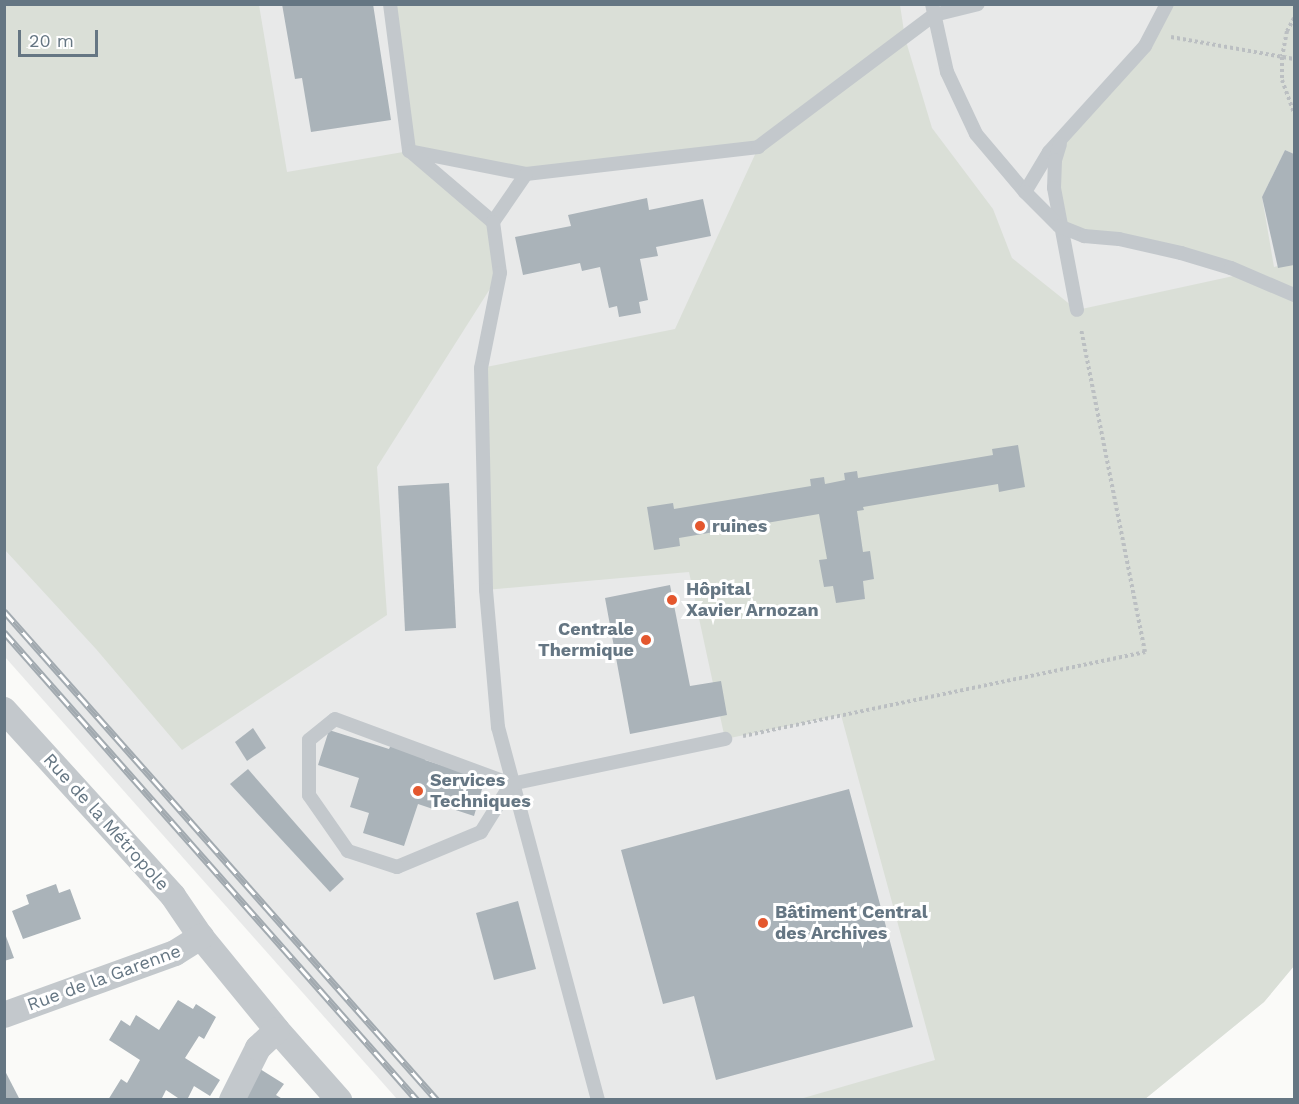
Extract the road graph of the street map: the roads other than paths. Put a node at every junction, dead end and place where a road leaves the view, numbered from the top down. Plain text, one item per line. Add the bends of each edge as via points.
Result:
1 (390, 4) edge
2 (978, 4) edge
3 (1167, 4) edge
4 (933, 10) edge
5 (1063, 136) junction
6 (409, 151) junction
7 (526, 174) junction
8 (1025, 192) junction
9 (493, 222) junction
10 (1059, 226) junction
11 (1294, 295) edge
12 (1077, 310) road end
13 (4, 711) edge
14 (724, 739) road end
15 (511, 784) junction
16 (201, 937) junction
17 (4, 1015) edge
18 (277, 1030) junction
19 (232, 1100) edge
20 (339, 1100) edge
21 (598, 1100) edge

1 - 6 lane
2 - 4 lane
3 - 5 lane via 1145,46
4 - 7 lane via 758,147
4 - 8 lane via 947,72 976,134
5 - 8 lane
5 - 10 lane via 1054,160
6 - 7 lane
6 - 9 lane
7 - 9 lane
8 - 10 lane
9 - 15 lane via 500,273 481,368 486,590 498,727
10 - 11 lane via 1084,236 1119,239 1181,253 1231,268
10 - 12 lane
13 - 16 street, Rue de la Métropole via 173,896
14 - 15 lane
15 - 15 lane via 335,719 309,740 309,795 341,842 348,851 397,867 480,832
15 - 21 lane
16 - 17 street, Rue de la Garenne via 175,953
16 - 18 street, Rue de la Métropole
18 - 19 street via 258,1048
18 - 20 street, Rue de la Métropole

